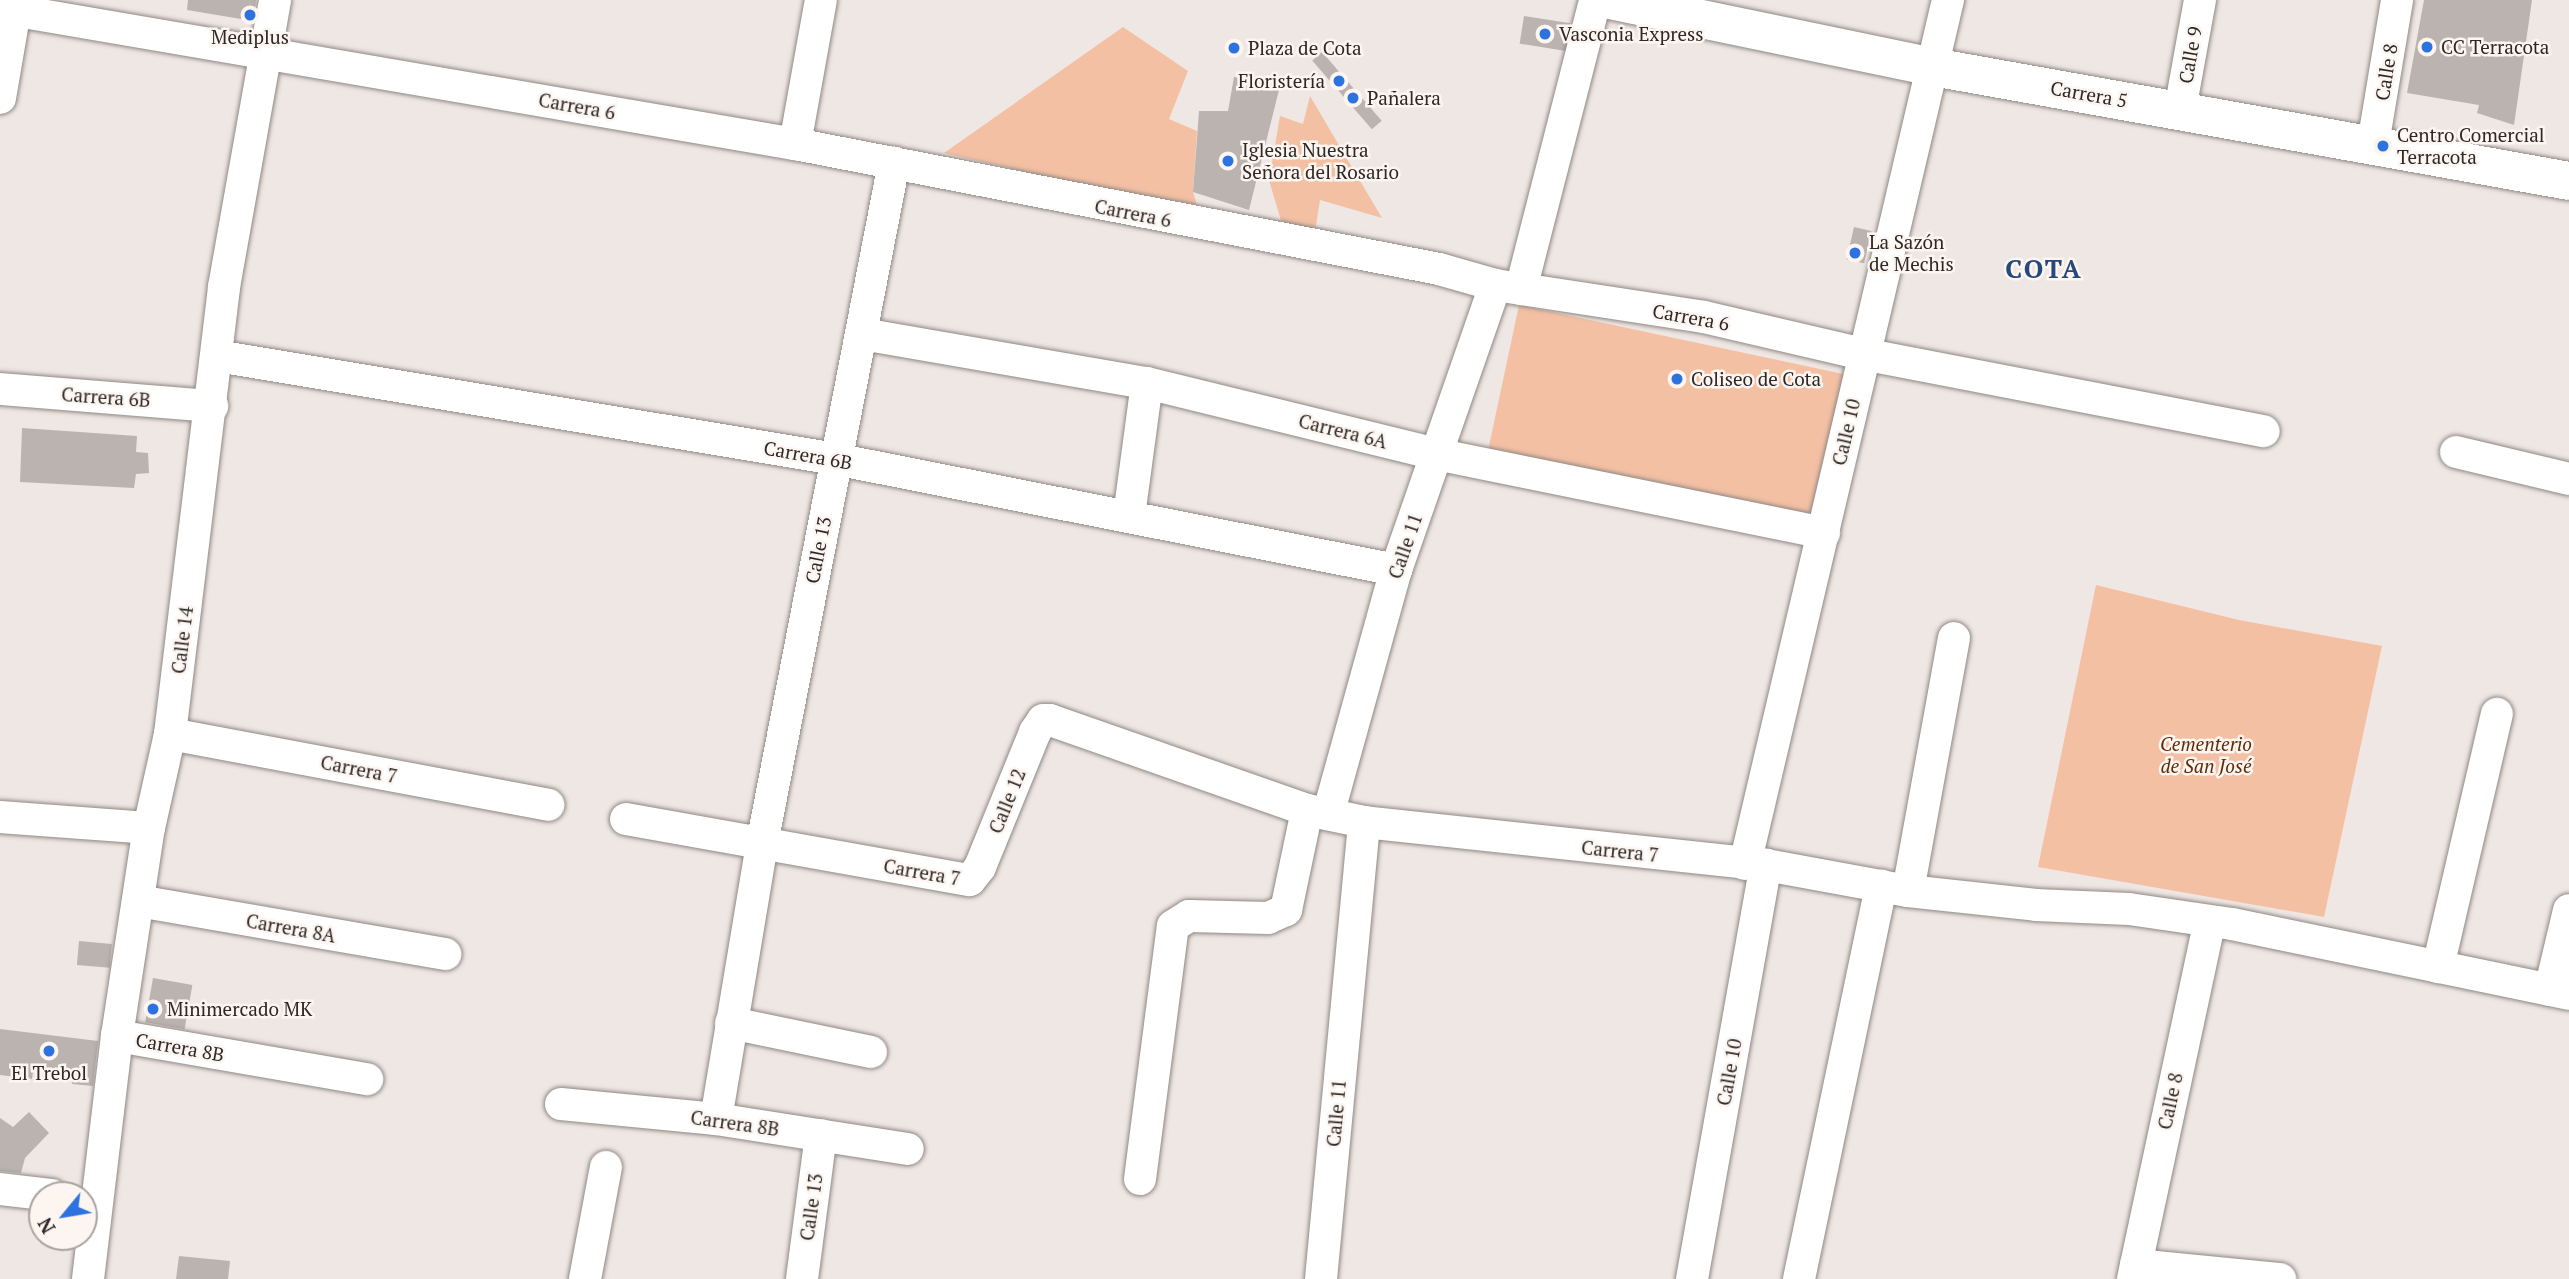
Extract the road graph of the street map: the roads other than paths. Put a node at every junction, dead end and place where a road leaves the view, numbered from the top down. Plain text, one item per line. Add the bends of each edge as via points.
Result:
1 (275, 0) edge
2 (821, 0) edge
3 (1595, 0) edge
4 (1610, 0) edge
5 (1948, 0) edge
6 (2200, 0) edge
7 (2397, 0) edge
8 (8, 9) edge
9 (267, 53) junction
10 (1933, 67) junction
11 (0, 99) edge
12 (2180, 110) junction
13 (795, 144) junction
14 (2373, 144) junction
15 (894, 163) junction
16 (2569, 181) edge
17 (1508, 287) junction
18 (862, 334) junction
19 (1863, 354) junction
20 (217, 356) junction
21 (1147, 383) junction
22 (0, 389) edge
23 (212, 405) junction
24 (2264, 431) dead end
25 (2456, 452) dead end
26 (1436, 454) junction
27 (835, 459) junction
28 (2569, 479) edge
29 (1129, 516) junction
30 (1824, 533) junction
31 (1396, 570) junction
32 (1954, 638) dead end
33 (2497, 714) dead end
34 (1043, 720) joint
35 (170, 734) junction
36 (548, 805) dead end
37 (1318, 811) junction
38 (0, 817) edge
39 (626, 819) dead end
40 (1364, 822) junction
41 (149, 828) junction
42 (762, 844) junction
43 (1755, 865) junction
44 (970, 880) joint
45 (1894, 888) junction
46 (138, 901) junction
47 (2569, 910) edge
48 (2209, 924) junction
49 (445, 954) dead end
50 (2438, 967) junction
51 (2559, 992) edge
52 (732, 1023) junction
53 (117, 1036) junction
54 (871, 1052) dead end
55 (367, 1079) dead end
56 (561, 1104) dead end
57 (716, 1119) junction
58 (821, 1135) junction
59 (908, 1149) dead end
60 (606, 1167) dead end
61 (1140, 1179) dead end
62 (93, 1181) edge
63 (0, 1189) edge
64 (28, 1192) edge
65 (89, 1251) edge
66 (2135, 1272) edge
67 (88, 1279) edge
68 (586, 1279) edge
69 (802, 1279) edge
70 (1321, 1279) edge
71 (1692, 1279) edge
72 (1799, 1279) edge
73 (2280, 1279) edge

1 - 9 street, Calle 14
2 - 13 street
3 - 17 street, Calle 11
4 - 10 main road, Carrera 5
5 - 10 street, Calle 10
6 - 12 street, Calle 9
7 - 14 street, Calle 8
8 - 9 street, Carrera 6
8 - 11 street
9 - 13 street, Carrera 6
9 - 20 street, Calle 14 via 224,287
10 - 12 main road, Carrera 5
10 - 19 street, Calle 10
12 - 14 main road, Carrera 5
13 - 15 street, Carrera 6
14 - 16 main road, Carrera 5
15 - 17 street, Carrera 6
15 - 18 street, Calle 13
17 - 19 street, Carrera 6 via 1704,317
17 - 26 street, Calle 11
18 - 21 street, Carrera 6A
18 - 27 street, Calle 13
19 - 24 street, Carrera 6
19 - 30 street, Calle 10
20 - 23 street, Calle 14
20 - 27 street, Carrera 6B
21 - 26 street, Carrera 6A
21 - 29 street
22 - 23 street, Carrera 6B
23 - 35 street, Calle 14
25 - 28 street
26 - 30 street, Carrera 6A
26 - 31 street, Calle 11
27 - 29 street, Carrera 6B
27 - 42 street, Calle 13
29 - 31 street, Carrera 6B
30 - 43 street, Calle 10
31 - 37 street, Calle 11
32 - 45 street
33 - 50 street
34 - 37 street, Carrera 7
34 - 44 street, Calle 12
35 - 36 street, Carrera 7
35 - 41 street, Calle 14
37 - 40 street, Carrera 7
37 - 61 street, Calle 11 via 1286,910 1268,918 1189,916 1173,926
38 - 41 street
39 - 42 street, Carrera 7
40 - 43 street, Carrera 7
40 - 70 street, Calle 11
41 - 46 street, Calle 14
42 - 44 street, Carrera 7
42 - 52 street, Calle 13
43 - 45 street, Carrera 7
43 - 71 street, Calle 10
45 - 48 street, Carrera 7 via 2036,905 2129,909
45 - 72 street
46 - 49 street, Carrera 8A
46 - 53 street, Calle 14
47 - 51 street
48 - 50 street, Carrera 7 via 2232,924
48 - 66 street, Calle 8
50 - 51 street, Carrera 7
52 - 54 street
52 - 57 street, Calle 13
53 - 55 street, Carrera 8B
53 - 62 street, Calle 14
56 - 57 street, Carrera 8B
57 - 58 street, Carrera 8B
58 - 59 street, Carrera 8B
58 - 69 street, Calle 13
60 - 68 street
63 - 64 street
65 - 67 street, Calle 14
66 - 73 street

